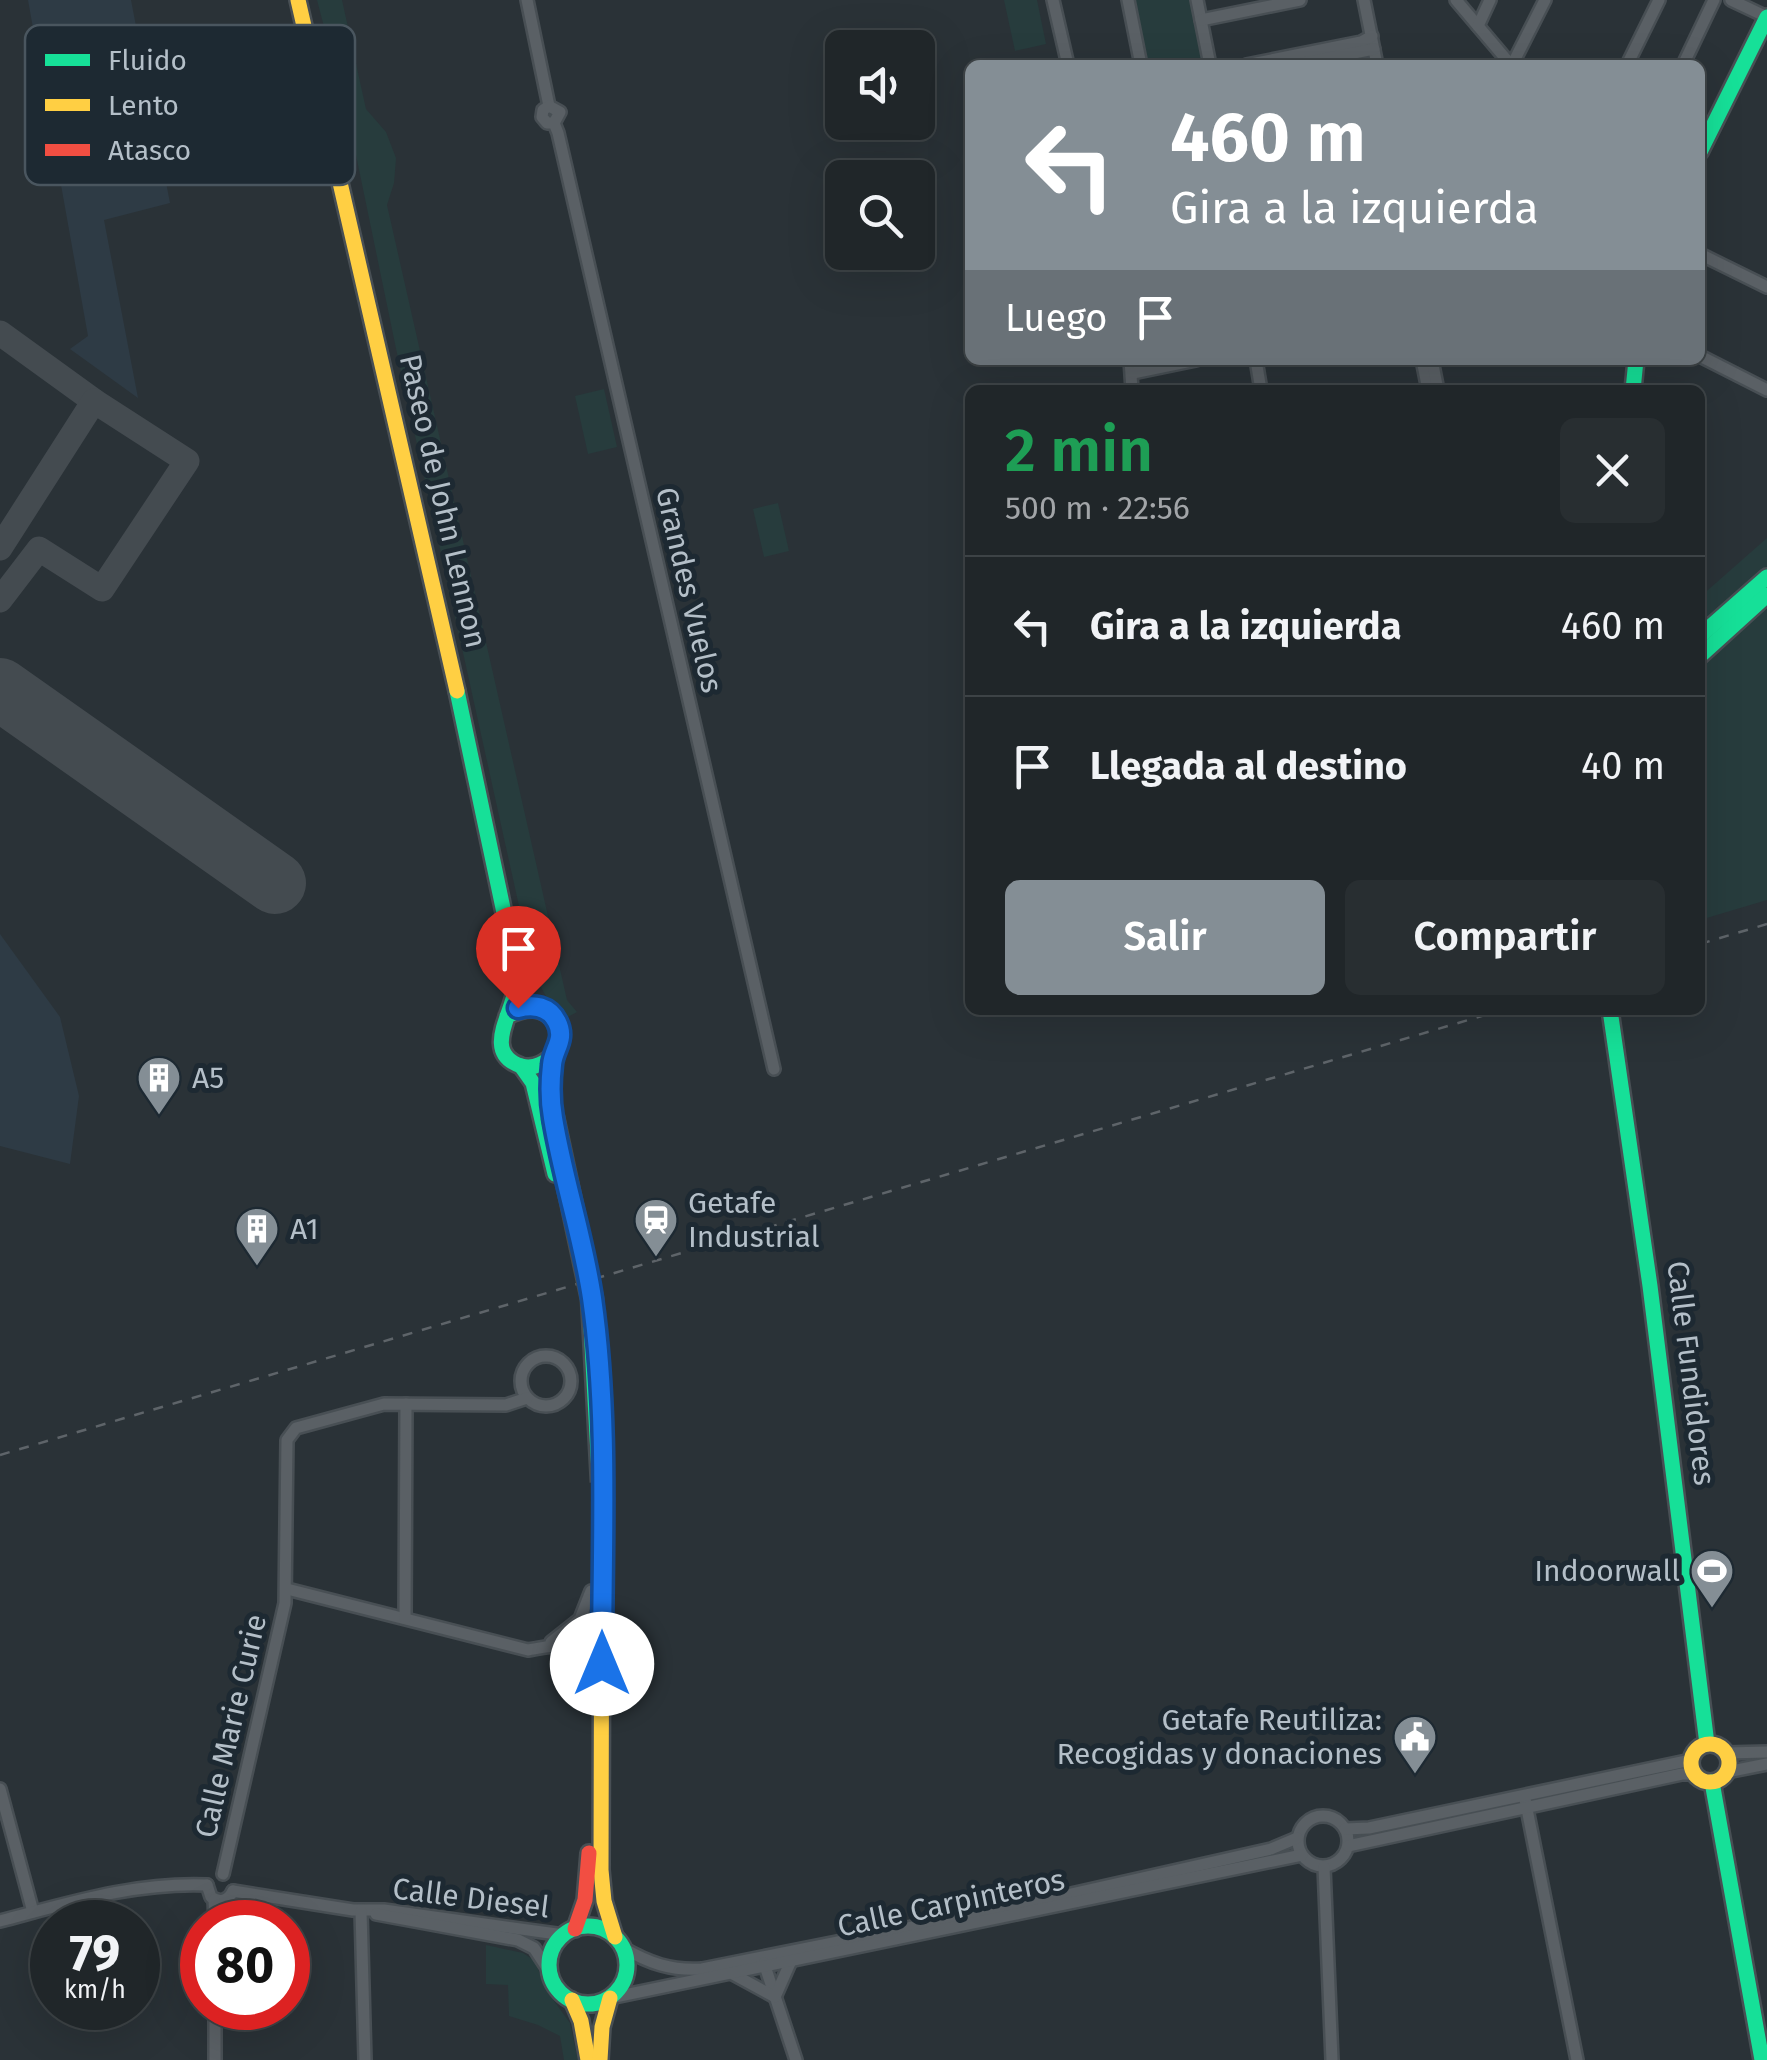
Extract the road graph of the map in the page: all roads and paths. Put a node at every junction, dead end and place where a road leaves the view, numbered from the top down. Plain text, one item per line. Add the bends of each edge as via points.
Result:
1 (298, 0) edge
2 (310, 0) edge
3 (527, 0) edge
4 (1053, 0) edge
5 (1128, 0) edge
6 (1198, 0) edge
7 (1300, 0) edge
8 (1364, 0) edge
9 (1456, 0) edge
10 (1490, 0) edge
11 (1545, 0) edge
12 (1660, 0) edge
13 (1714, 0) edge
14 (1731, 0) edge
15 (1767, 17) edge
16 (1202, 20) junction
17 (304, 25) edge
18 (316, 25) edge
19 (1478, 26) junction
20 (1373, 42) junction
21 (1067, 60) edge
22 (1140, 60) edge
23 (1209, 60) edge
24 (1271, 60) edge
25 (1310, 60) edge
26 (1377, 60) edge
27 (1507, 60) edge
28 (1514, 60) edge
29 (1629, 60) edge
30 (1685, 60) edge
31 (1705, 142) edge
32 (340, 185) edge
33 (352, 185) edge
34 (1705, 256) edge
35 (1767, 287) edge
36 (1705, 359) edge
37 (1767, 390) edge
38 (1767, 577) edge
39 (1767, 595) edge
40 (1705, 632) edge
41 (1705, 651) edge
42 (539, 1006) junction
43 (1611, 1015) edge
44 (507, 1016) junction
45 (552, 1058) junction
46 (521, 1066) junction
47 (774, 1069) dead end
48 (547, 1116) junction
49 (527, 1398) junction
50 (406, 1404) junction
51 (596, 1482) junction
52 (287, 1589) junction
53 (591, 1592) junction
54 (405, 1618) junction
55 (543, 1648) junction
56 (590, 1679) junction
57 (1767, 1752) edge
58 (1710, 1764) junction
59 (1767, 1764) edge
60 (0, 1789) edge
61 (1526, 1802) junction
62 (1346, 1829) junction
63 (1297, 1838) junction
64 (1348, 1846) junction
65 (1302, 1855) junction
66 (1324, 1866) junction
67 (223, 1874) junction
68 (207, 1885) junction
69 (233, 1891) junction
70 (85, 1900) edge
71 (214, 1900) edge
72 (224, 1900) edge
73 (30, 1901) edge
74 (367, 1911) junction
75 (30, 1913) edge
76 (0, 1921) edge
77 (569, 1932) junction
78 (619, 1942) junction
79 (764, 1963) junction
80 (790, 1963) junction
81 (732, 1973) junction
82 (551, 1974) junction
83 (775, 1997) junction
84 (610, 1998) junction
85 (572, 2000) junction
86 (215, 2030) edge
87 (215, 2060) edge
88 (365, 2060) edge
89 (588, 2060) edge
90 (600, 2060) edge
91 (796, 2060) edge
92 (1332, 2060) edge
93 (1577, 2060) edge
94 (1762, 2060) edge

1 - 17 main road, Paseo de John Lennon
2 - 18 main road, Paseo de John Lennon
3 - 47 street, Grandes Vuelos via 550,106 560,112 554,123
4 - 21 street
5 - 22 street
6 - 16 street
7 - 16 street
8 - 20 street
9 - 19 street
10 - 19 street
11 - 28 street
12 - 29 street
13 - 30 street
14 - 15 street
15 - 31 main road
16 - 23 street
19 - 27 street
20 - 24 street
20 - 25 street
20 - 26 street
32 - 44 main road, Paseo de John Lennon via 484,813 514,965 516,990
33 - 42 main road, Paseo de John Lennon
34 - 35 street
36 - 37 street
38 - 40 main road
39 - 41 main road
42 - 44 main road
42 - 45 main road via 560,1031
43 - 58 main road, Calle Fundidores
44 - 46 main road via 501,1047
45 - 46 main road
45 - 48 main road
46 - 48 main road
48 - 51 main road, bridge via 592,1299
49 - 49 street via 542,1406 558,1404 570,1391 567,1366 546,1356 530,1362 521,1383
49 - 50 street via 506,1405
50 - 52 street, Calle Marie Curie via 369,1406 290,1433
50 - 54 street
51 - 53 main road
51 - 78 main road via 601,1870
52 - 54 street
52 - 67 street, Calle Marie Curie
53 - 55 street via 580,1619
53 - 56 main road
54 - 55 street via 528,1650
55 - 56 street via 572,1645
56 - 77 main road via 588,1877 586,1900
57 - 58 street
58 - 59 street
58 - 61 street
58 - 94 main road, Calle Fundidores
60 - 73 street
61 - 62 street
61 - 64 street
61 - 93 street
62 - 63 street via 1336,1819 1315,1816
62 - 64 street
63 - 65 street
63 - 79 street, Calle Carpinteros via 1271,1850
64 - 66 street via 1342,1858
65 - 66 street
65 - 80 street, Calle Carpinteros
66 - 92 street
67 - 68 street
67 - 69 street
68 - 70 street via 150,1885
68 - 71 street
69 - 72 street
69 - 74 street, Calle Diesel
74 - 77 street, Calle Diesel
74 - 82 street, Calle Diesel via 518,1940 534,1948
74 - 88 street
75 - 76 street
77 - 78 main road via 594,1927
77 - 82 main road via 553,1949
78 - 79 street, Calle Carpinteros via 652,1963 680,1970
78 - 84 main road via 626,1974
79 - 80 street, Calle Carpinteros
79 - 81 street, Calle Carpinteros
79 - 83 street
80 - 83 street
81 - 83 street
81 - 84 street, Calle Carpinteros
82 - 85 main road
83 - 91 street
84 - 85 main road
84 - 90 main road
85 - 89 main road
86 - 87 street

